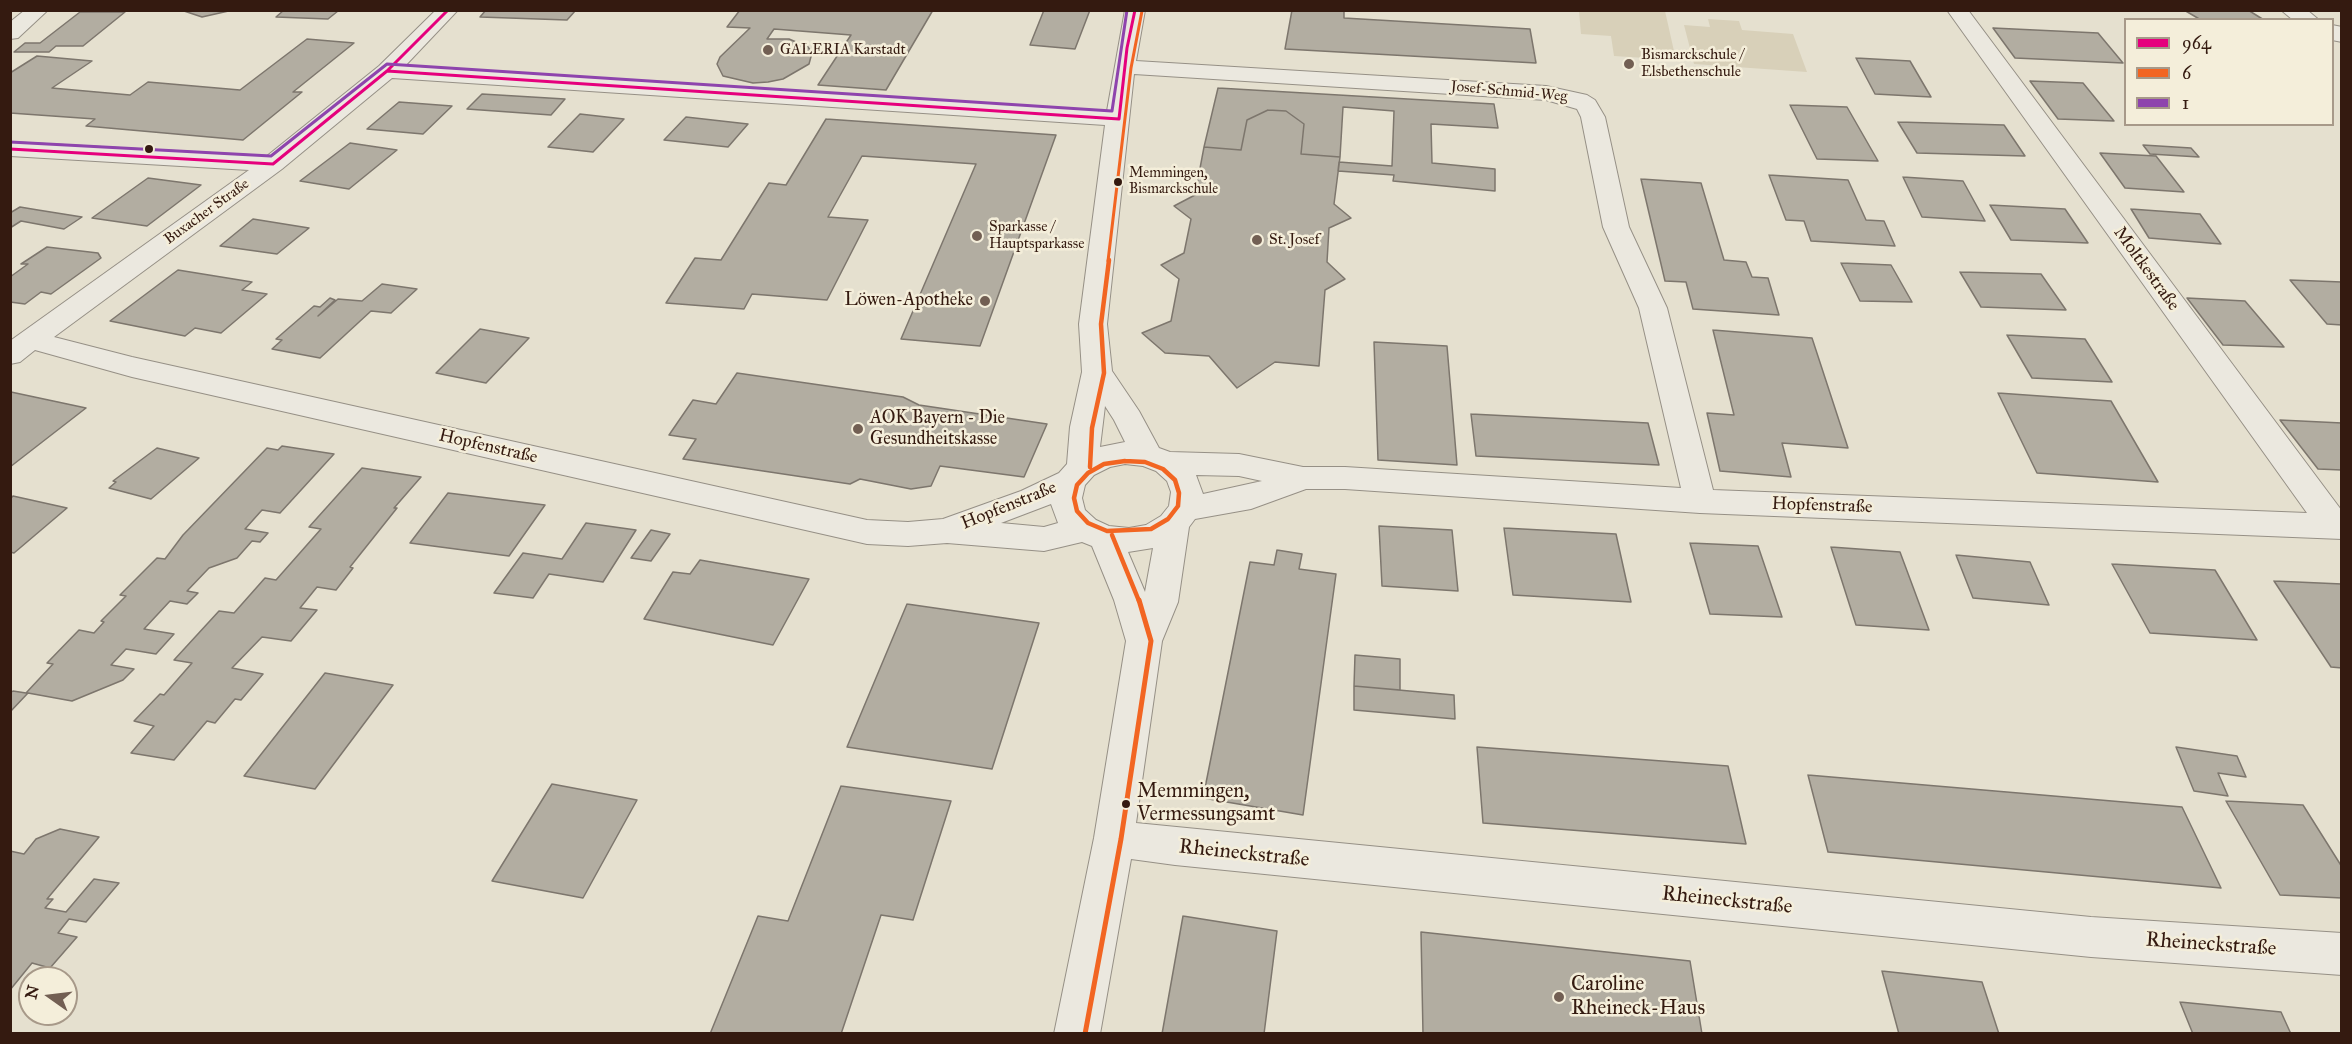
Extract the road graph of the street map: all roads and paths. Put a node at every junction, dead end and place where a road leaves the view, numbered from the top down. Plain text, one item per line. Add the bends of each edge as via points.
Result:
1 (38, 10) edge
2 (448, 10) edge
3 (1136, 10) edge
4 (1958, 10) edge
5 (2291, 10) edge
6 (2305, 18) edge
7 (10, 33) edge
8 (1125, 67) junction
9 (387, 71) junction
10 (1119, 119) junction
11 (10, 149) edge
12 (273, 164) junction
13 (21, 347) edge
14 (1097, 372) junction
15 (1157, 459) junction
16 (1077, 474) junction
17 (1303, 478) junction
18 (1700, 501) junction
19 (1179, 517) junction
20 (2338, 527) edge
21 (947, 531) junction
22 (1094, 533) junction
23 (1144, 640) junction
24 (1114, 838) junction
25 (2342, 954) edge
26 (1077, 1034) edge

1 - 7 street
2 - 9 street, Buxacher Straße
3 - 8 street
4 - 20 street, Moltkestraße
5 - 6 street
8 - 10 street
8 - 18 street, Josef-Schmid-Weg via 1546,93 1587,105 1593,117 1616,227 1653,308
9 - 10 street
9 - 12 street, Buxacher Straße
10 - 14 street via 1093,324
11 - 12 street
12 - 13 street, Buxacher Straße
13 - 21 street, Hopfenstraße via 132,367 867,532
14 - 15 street
14 - 16 street
15 - 16 street via 1125,453 1102,457
15 - 17 street, Hopfenstraße via 1239,465
15 - 19 street via 1181,476 1187,492
16 - 21 street, Hopfenstraße via 1032,499
16 - 22 street via 1066,498 1070,515
17 - 18 street, Hopfenstraße
17 - 19 street, Hopfenstraße
18 - 20 street, Hopfenstraße
19 - 22 street via 1153,536 1129,540
19 - 23 street via 1161,602
21 - 22 street, Hopfenstraße via 1044,539
22 - 23 street via 1131,600
23 - 24 street
24 - 25 street, Rheineckstraße via 2091,938
24 - 26 street

